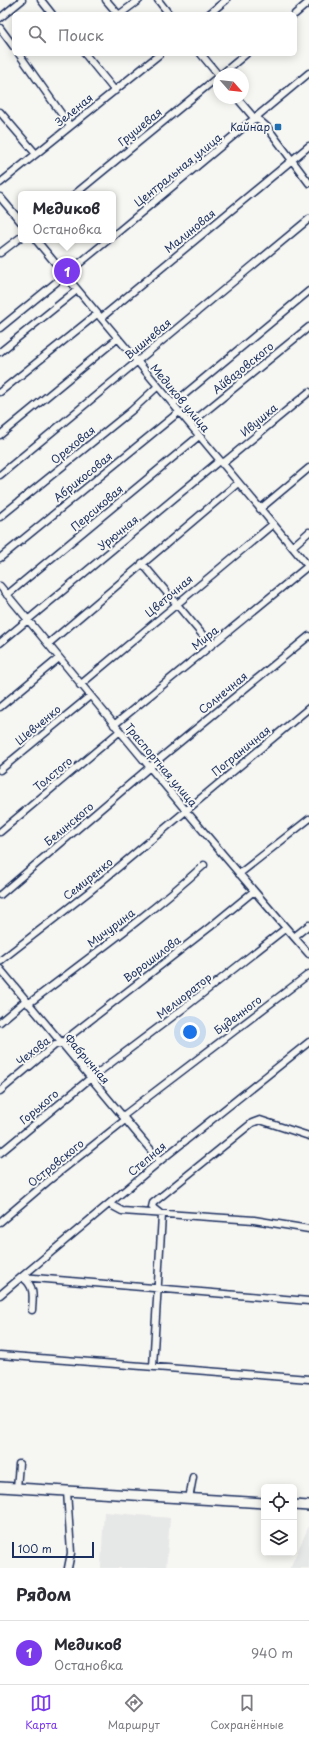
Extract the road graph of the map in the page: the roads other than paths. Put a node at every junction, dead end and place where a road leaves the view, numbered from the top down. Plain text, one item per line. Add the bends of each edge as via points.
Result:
1 (22, 0) edge
2 (40, 0) edge
3 (106, 0) edge
4 (139, 0) edge
5 (158, 0) edge
6 (226, 0) edge
7 (309, 2) edge
8 (50, 12) edge
9 (117, 12) edge
10 (122, 12) edge
11 (167, 12) edge
12 (211, 12) edge
13 (297, 12) edge
14 (0, 18) edge
15 (0, 28) edge
16 (12, 45) edge
17 (20, 56) edge
18 (87, 56) edge
19 (158, 56) edge
20 (203, 56) edge
21 (244, 56) edge
22 (229, 68) edge
23 (213, 69) edge
24 (309, 73) edge
25 (213, 81) edge
26 (115, 91) junction
27 (242, 104) edge
28 (0, 112) edge
29 (255, 119) junction
30 (70, 126) junction
31 (309, 146) edge
32 (36, 154) junction
33 (292, 160) junction
34 (0, 182) edge
35 (309, 183) edge
36 (79, 191) edge
37 (0, 197) edge
38 (18, 218) edge
39 (309, 218) edge
40 (116, 234) edge
41 (18, 239) edge
42 (38, 243) edge
43 (104, 243) edge
44 (0, 253) edge
45 (64, 275) junction
46 (77, 290) junction
47 (309, 291) edge
48 (99, 316) junction
49 (309, 327) edge
50 (0, 328) edge
51 (118, 338) junction
52 (0, 352) edge
53 (136, 362) junction
54 (157, 387) junction
55 (0, 392) edge
56 (309, 392) edge
57 (172, 404) junction
58 (179, 412) junction
59 (190, 424) junction
60 (0, 435) edge
61 (199, 436) junction
62 (221, 462) junction
63 (309, 468) edge
64 (0, 475) edge
65 (238, 483) junction
66 (260, 509) junction
67 (0, 517) edge
68 (273, 524) junction
69 (309, 532) edge
70 (292, 547) junction
71 (0, 558) edge
72 (142, 563) junction
73 (309, 567) edge
74 (0, 586) edge
75 (7, 594) junction
76 (176, 604) junction
77 (28, 619) junction
78 (309, 636) edge
79 (0, 643) edge
80 (48, 644) junction
81 (212, 645) junction
82 (59, 658) junction
83 (80, 685) junction
84 (90, 696) junction
85 (0, 707) edge
86 (309, 708) edge
87 (114, 725) junction
88 (120, 731) junction
89 (151, 767) junction
90 (0, 770) edge
91 (186, 809) junction
92 (309, 819) edge
93 (0, 832) edge
94 (204, 865) dead end
95 (239, 874) junction
96 (254, 891) junction
97 (0, 896) edge
98 (309, 925) edge
99 (286, 928) junction
100 (294, 937) junction
101 (309, 954) edge
102 (0, 961) edge
103 (0, 969) edge
104 (309, 974) edge
105 (27, 1002) junction
106 (0, 1022) edge
107 (309, 1042) edge
108 (61, 1043) junction
109 (92, 1078) junction
110 (0, 1091) edge
111 (124, 1118) junction
112 (309, 1136) edge
113 (0, 1153) edge
114 (160, 1161) junction
115 (109, 1204) junction
116 (162, 1214) junction
117 (0, 1222) edge
118 (309, 1229) edge
119 (22, 1278) junction
120 (158, 1289) junction
121 (0, 1295) edge
122 (309, 1301) edge
123 (32, 1310) dead end
124 (0, 1356) edge
125 (153, 1367) junction
126 (309, 1379) edge
127 (19, 1464) dead end
128 (193, 1477) dead end
129 (0, 1486) edge
130 (17, 1488) junction
131 (68, 1491) junction
132 (189, 1499) junction
133 (261, 1503) edge
134 (297, 1505) edge
135 (309, 1506) edge
136 (68, 1568) edge

1 - 14 street
2 - 8 street
3 - 9 street
4 - 10 street
5 - 11 street
6 - 12 street
7 - 13 street
15 - 16 street
17 - 30 street
18 - 26 street
19 - 26 street, Зеленая
20 - 23 street
21 - 22 street
24 - 29 street, Центральная улица
25 - 36 street, Грушевая
26 - 30 street, Зеленая
27 - 29 street
28 - 32 street
29 - 33 street via 268,127
29 - 40 street, Центральная улица
30 - 32 street, Зеленая
31 - 33 street
32 - 34 street, Зеленая
33 - 35 street
33 - 48 street, Малиновая
37 - 38 street
39 - 53 street, Вишневая
41 - 44 street
42 - 45 street, Медиков улица
43 - 45 street
45 - 46 street, Медиков улица
45 - 50 street
46 - 48 street, Медиков улица
46 - 52 street
47 - 57 street
48 - 51 street, Медиков улица
48 - 55 street, Малиновая
49 - 59 street, Айвазовского
51 - 53 street, Медиков улица
51 - 60 street
53 - 54 street, Медиков улица
53 - 64 street, Вишневая
54 - 57 street, Медиков улица
54 - 67 street, Ореховая
56 - 62 street, Ивушка
57 - 58 street, Медиков улица
58 - 59 street, Медиков улица
58 - 71 street, Абрикосовая
59 - 61 street, Медиков улица
61 - 62 street, Медиков улица
61 - 75 street, Персиковая
62 - 65 street, Медиков улица
62 - 77 street, Урючная
63 - 66 street
65 - 66 street, Медиков улица
65 - 72 street
66 - 68 street, Медиков улица
68 - 70 street, Медиков улица
68 - 76 street, Цветочная
69 - 70 street
70 - 73 street, Медиков улица
72 - 76 street
72 - 80 street
73 - 81 street, Мира
74 - 75 street, Траспортная улица
75 - 77 street, Траспортная улица
76 - 81 street
76 - 83 street, Цветочная
77 - 79 street, Урючная
77 - 80 street, Траспортная улица
78 - 89 street, Солнечная
80 - 82 street, Траспортная улица
81 - 87 street, Мира
82 - 83 street, Траспортная улица
82 - 85 street
83 - 84 street, Траспортная улица
84 - 87 street, Траспортная улица
84 - 90 street, Шевченко
86 - 91 street, Пограничная
87 - 88 street, Траспортная улица
88 - 89 street, Траспортная улица
88 - 93 street, Толстого
89 - 91 street, Траспортная улица
89 - 97 street, Белинского
91 - 95 street, Траспортная улица
91 - 102 street, Семиренко via 90,891
92 - 95 street
94 - 105 street, Мичурина via 150,911
95 - 96 street, Траспортная улица
96 - 99 street, Траспортная улица
96 - 108 street, Ворошилова
98 - 100 street
99 - 100 street, Траспортная улица
99 - 109 street, Мелиоратор
100 - 101 street, Траспортная улица
103 - 105 street, Фабричная
104 - 111 street, Буденного
105 - 106 street, Мичурина
105 - 108 street, Фабричная
107 - 114 street, Степная
108 - 109 street, Фабричная
108 - 110 street, Чехова via 55,1045
109 - 111 street, Фабричная
109 - 113 street, Горького
111 - 114 street, Фабричная
111 - 117 street, Островского
112 - 116 street via 260,1120 252,1124 153,1203 152,1208
114 - 115 street, Степная
115 - 116 street via 122,1211
115 - 119 street, Степная
116 - 118 street via 254,1220
116 - 120 street
119 - 120 street
119 - 121 street, Степная
119 - 123 street via 31,1285
120 - 122 street
120 - 125 street
124 - 125 street
125 - 126 street
127 - 130 street
128 - 132 street
129 - 130 street
130 - 131 street
131 - 132 street
131 - 136 street via 72,1553
132 - 133 street
134 - 135 street

